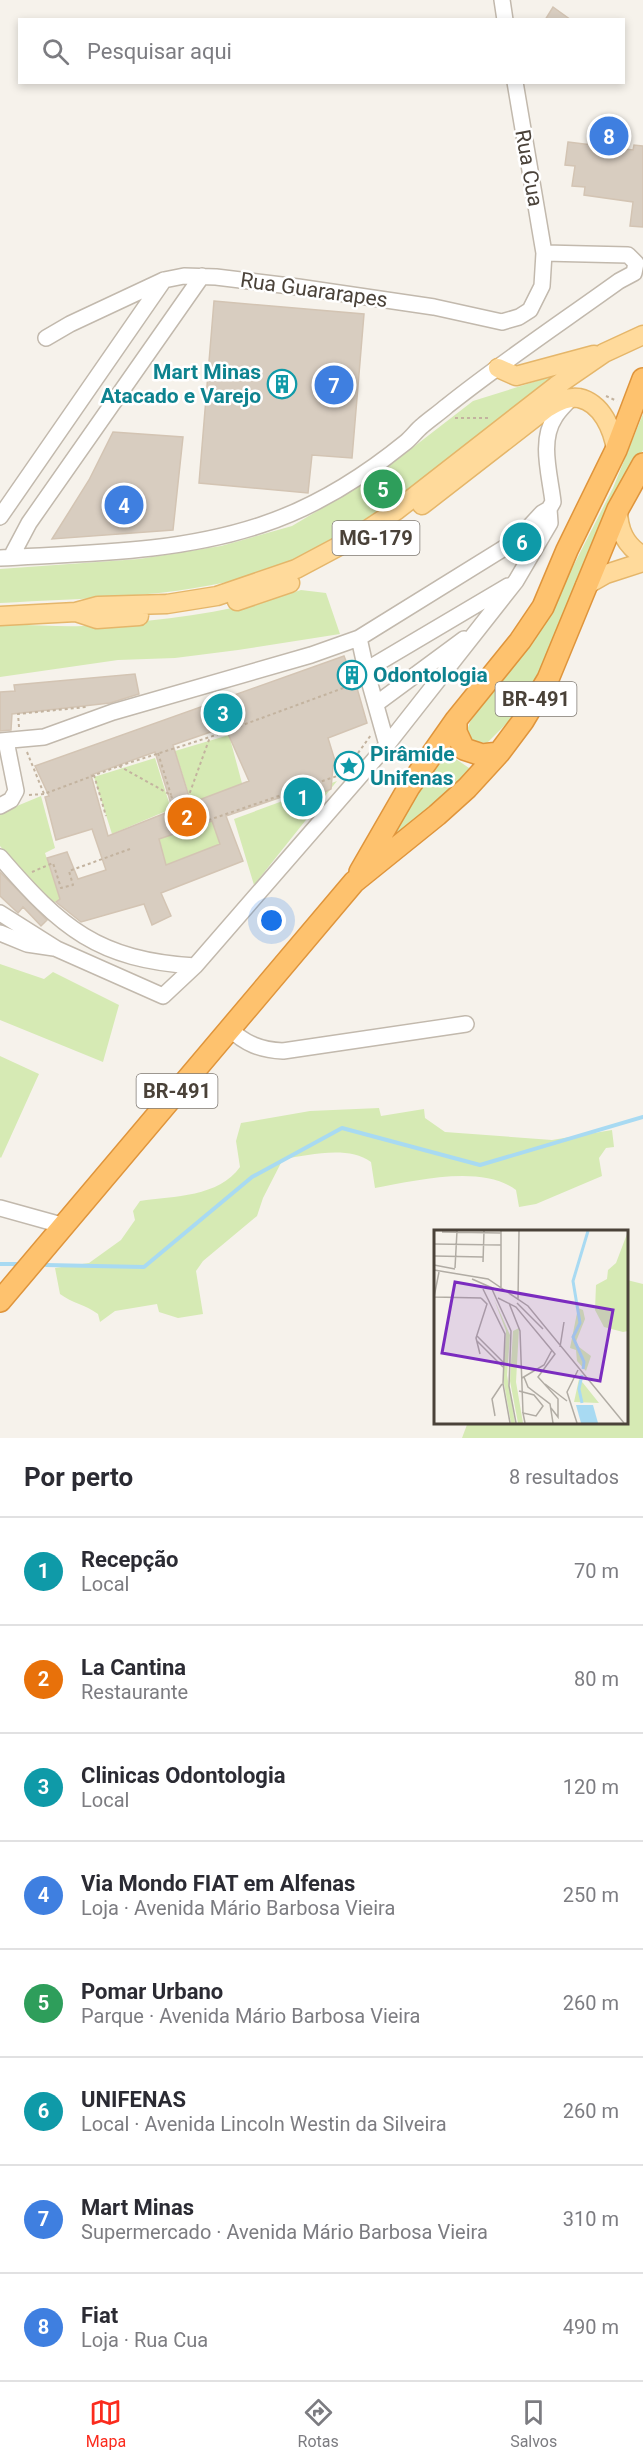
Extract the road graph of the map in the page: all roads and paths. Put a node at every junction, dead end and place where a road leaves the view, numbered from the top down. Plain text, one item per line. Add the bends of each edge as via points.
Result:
1 (502, 0) edge
2 (505, 18) edge
3 (515, 84) edge
4 (544, 253) junction
5 (202, 276) junction
6 (164, 280) junction
7 (643, 335) edge
8 (46, 338) dead end
9 (604, 353) junction
10 (498, 368) junction
11 (643, 379) edge
12 (571, 398) junction
13 (454, 418) dead end
14 (497, 418) dead end
15 (616, 450) junction
16 (643, 464) edge
17 (549, 509) junction
18 (618, 509) junction
19 (0, 517) edge
20 (643, 556) edge
21 (5, 558) edge
22 (643, 562) edge
23 (516, 581) junction
24 (585, 586) junction
25 (76, 612) junction
26 (0, 616) edge
27 (479, 628) junction
28 (359, 638) junction
29 (364, 675) junction
30 (376, 704) junction
31 (456, 720) junction
32 (375, 731) dead end
33 (210, 737) junction
34 (3, 741) edge
35 (23, 741) junction
36 (387, 745) junction
37 (158, 753) junction
38 (500, 753) junction
39 (119, 766) junction
40 (94, 775) junction
41 (171, 795) junction
42 (0, 806) edge
43 (106, 816) dead end
44 (197, 824) junction
45 (130, 849) dead end
46 (0, 857) edge
47 (18, 878) junction
48 (354, 882) junction
49 (0, 913) edge
50 (0, 933) edge
51 (57, 949) junction
52 (195, 966) junction
53 (466, 1024) dead end
54 (229, 1028) junction
55 (0, 1208) edge
56 (65, 1226) junction
57 (0, 1301) edge

1 - 2 street
3 - 4 street, Rua Cua
4 - 5 street, Rua Guararapes via 542,286 530,310 502,322 434,307
4 - 10 street via 628,255 636,263 634,273
5 - 6 street, Rua Guararapes
5 - 21 street
6 - 8 street, Rua Guararapes
6 - 19 street
7 - 9 main road, MG-179
9 - 10 main road via 516,376
9 - 25 main road, MG-179 via 496,431 397,510 358,537 296,569 218,596 167,604 89,607
10 - 21 street via 407,441 336,491 262,525 182,545
11 - 15 highway, BR-491
12 - 15 main road via 579,398 599,411 614,434
12 - 17 street via 554,418 549,432 553,502
12 - 25 main road, MG-179 via 547,408 363,547 304,577 220,607 96,619
13 - 14 path
15 - 31 highway, BR-491 via 543,607
16 - 18 highway, BR-491
17 - 23 street via 550,523
17 - 28 street via 517,540
18 - 20 main road via 623,536
18 - 24 highway, BR-491
22 - 24 main road via 606,574
23 - 27 street
23 - 29 street
24 - 38 highway, BR-491 via 548,679
25 - 26 main road, MG-179
27 - 30 street
27 - 36 street
28 - 29 street
28 - 35 street
29 - 30 street
29 - 33 path
30 - 36 street
31 - 38 highway via 456,732 464,749 482,755
31 - 48 highway, BR-491 via 409,787
32 - 44 path via 343,774
33 - 37 path
33 - 44 path via 189,795
34 - 35 street
34 - 42 street via 16,791 11,800
35 - 40 path via 44,794
36 - 52 street
37 - 39 path
37 - 41 path
38 - 48 highway, BR-491 via 437,815
39 - 40 path
39 - 41 path
40 - 43 path
41 - 44 path via 181,829
45 - 47 path via 69,871 74,885 61,888 53,863
46 - 47 street
47 - 52 street via 53,915 89,939 126,956
48 - 54 highway, BR-491
49 - 51 street
50 - 51 street via 33,946
51 - 52 street via 163,996
53 - 54 street via 283,1051 251,1045
54 - 56 highway, BR-491
55 - 56 street
56 - 57 highway, BR-491

